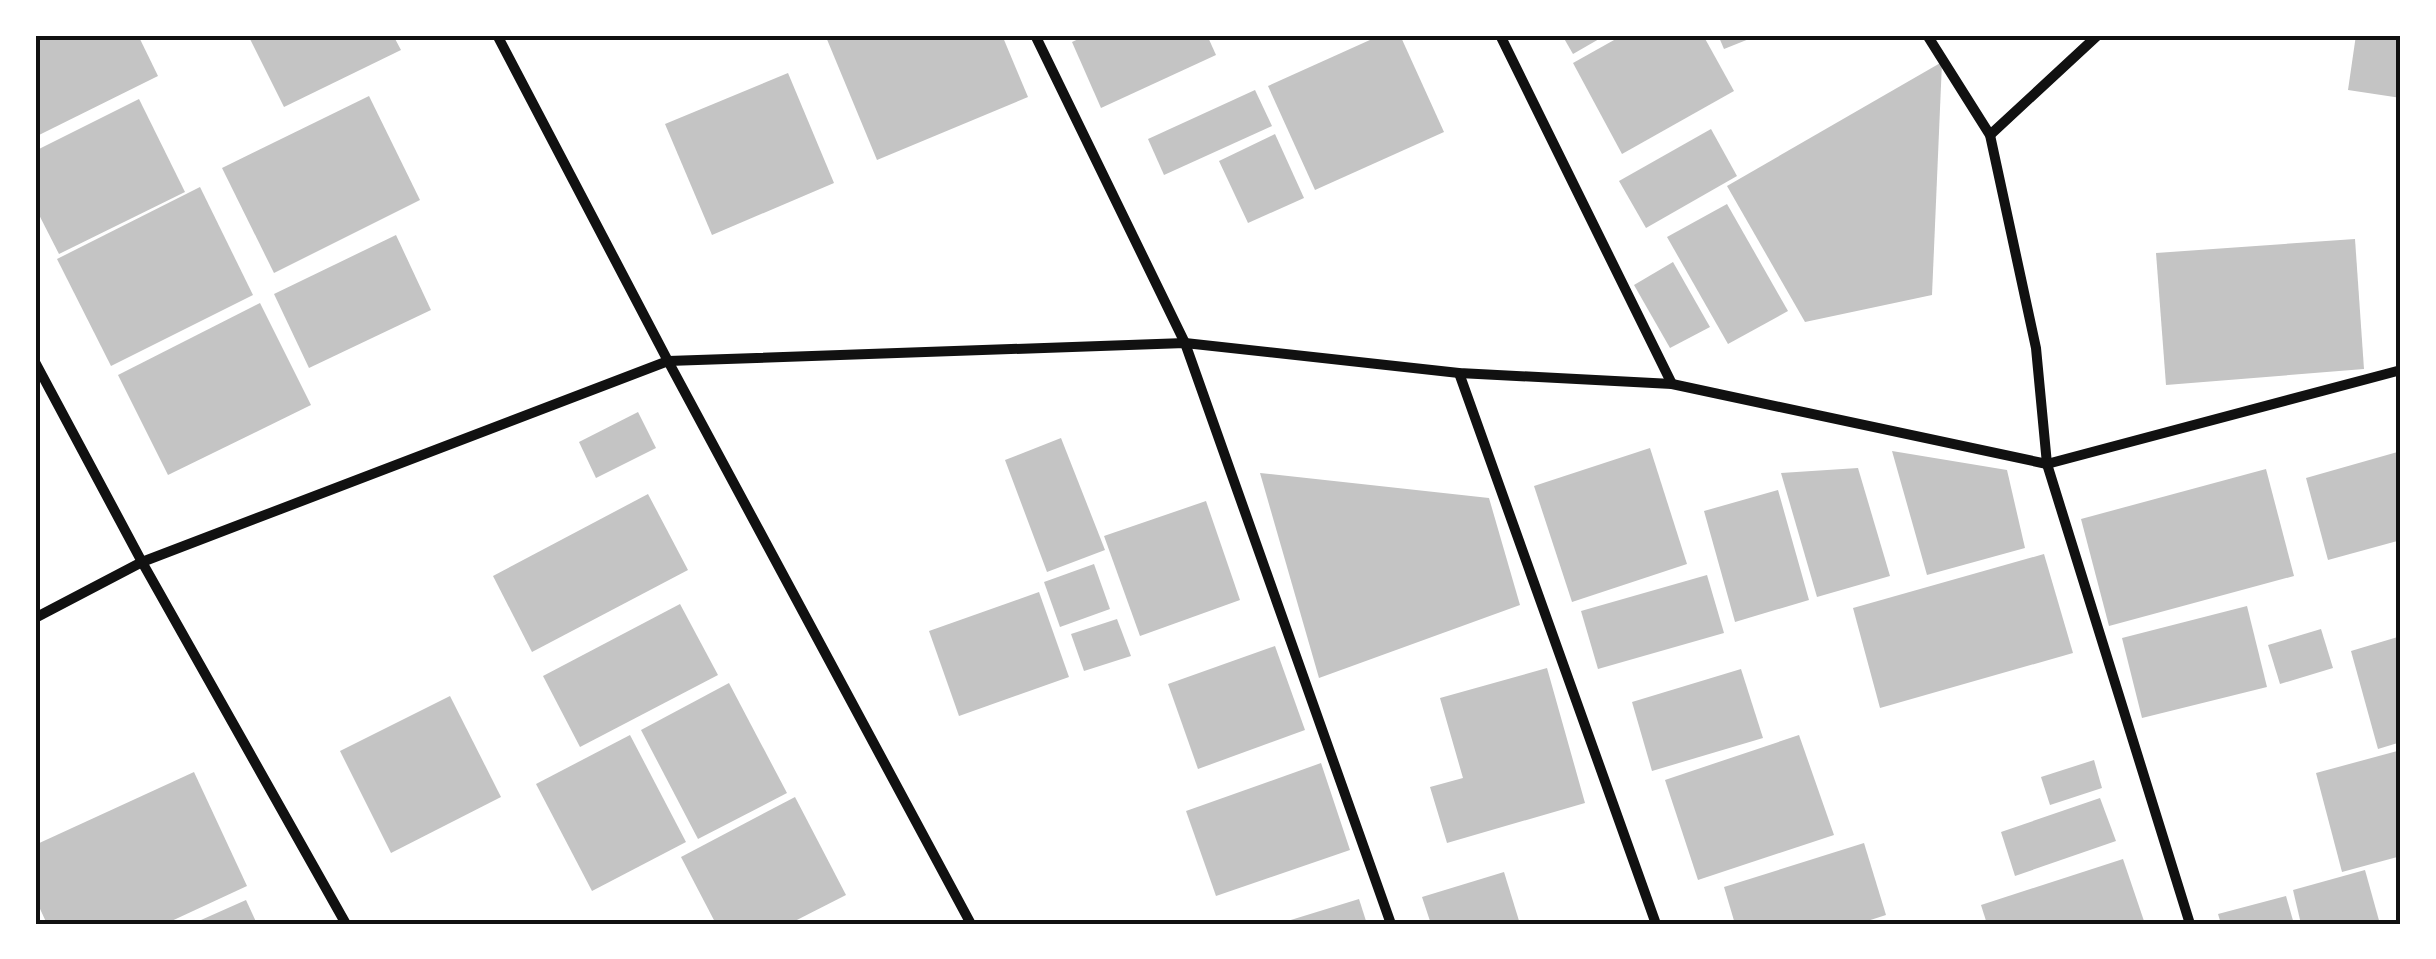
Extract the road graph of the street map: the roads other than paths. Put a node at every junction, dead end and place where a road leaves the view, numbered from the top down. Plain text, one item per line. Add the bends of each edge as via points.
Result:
1 (497, 35) edge
2 (1035, 35) edge
3 (1500, 35) edge
4 (1927, 35) edge
5 (2098, 35) edge
6 (1990, 134) junction
7 (1185, 343) junction
8 (35, 362) edge
9 (668, 362) junction
10 (2401, 370) edge
11 (1459, 373) junction
12 (1672, 384) junction
13 (2047, 464) junction
14 (142, 562) junction
15 (35, 618) edge
16 (346, 924) edge
17 (971, 924) edge
18 (1391, 924) edge
19 (1656, 924) edge
20 (2190, 924) edge

1 - 9 street
2 - 7 street
3 - 12 street
4 - 6 street
5 - 6 street
6 - 13 street via 2036,348
7 - 9 street
7 - 11 street
7 - 18 street
8 - 14 street
9 - 14 street
9 - 17 street
10 - 13 street
11 - 12 street
11 - 19 street
12 - 13 street
13 - 20 street
14 - 15 street
14 - 16 street

